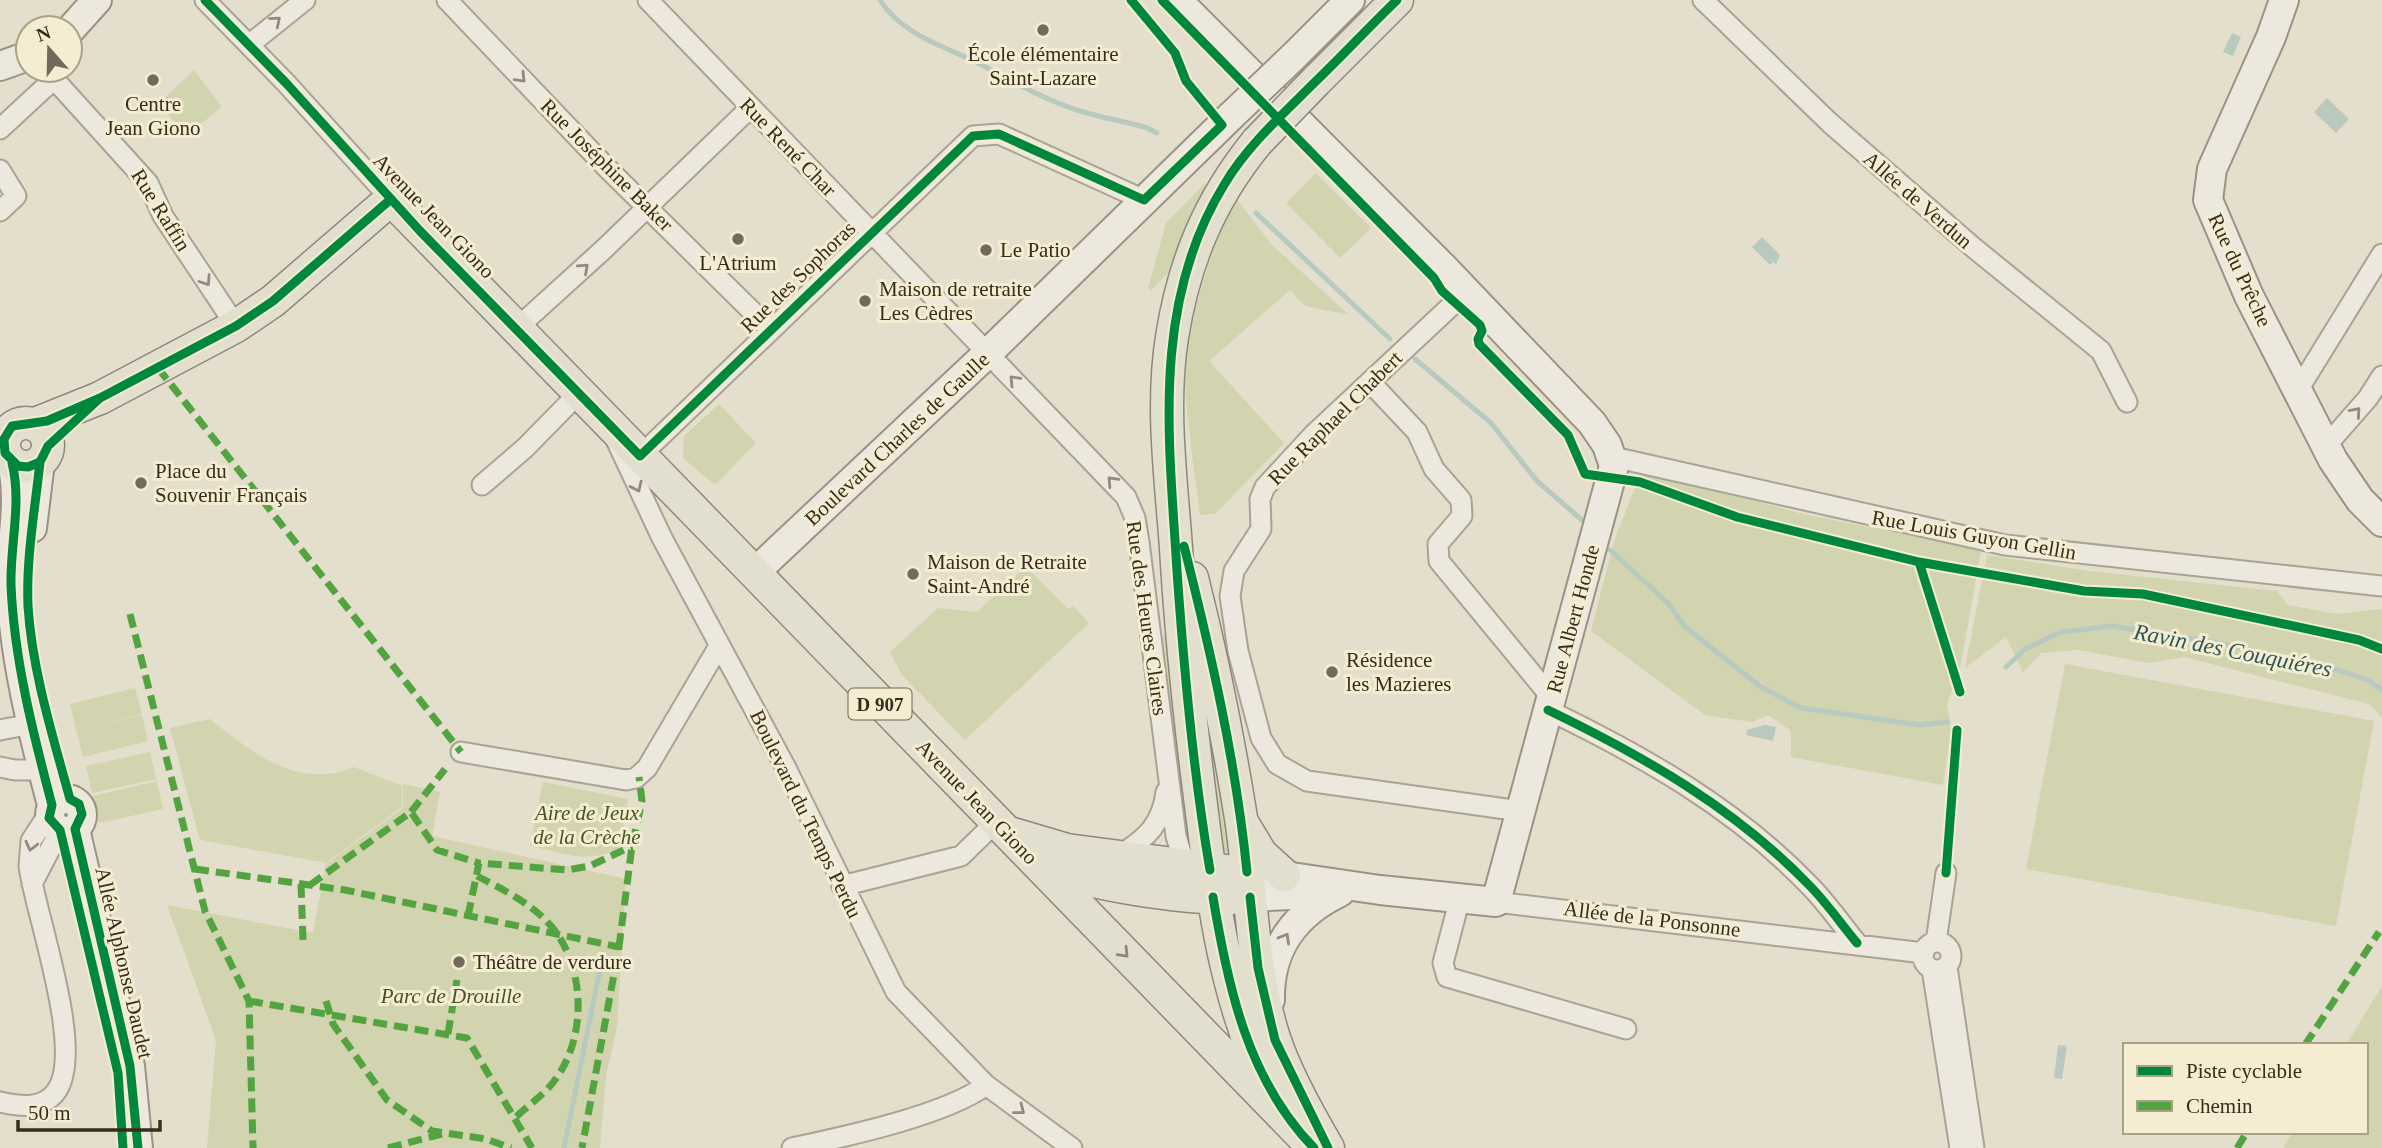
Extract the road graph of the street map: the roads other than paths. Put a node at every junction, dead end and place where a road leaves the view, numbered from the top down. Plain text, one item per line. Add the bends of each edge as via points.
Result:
1 (97, 0) edge
2 (205, 0) edge
3 (304, 0) edge
4 (447, 0) edge
5 (648, 0) edge
6 (1177, 0) edge
7 (1350, 0) edge
8 (1364, 0) edge
9 (1397, 0) edge
10 (1703, 0) edge
11 (2284, 0) edge
12 (84, 14) edge
13 (250, 44) junction
14 (1301, 49) junction
15 (43, 84) edge
16 (61, 84) edge
17 (750, 108) junction
18 (0, 129) edge
19 (0, 170) edge
20 (391, 199) junction
21 (1144, 200) junction
22 (648, 207) junction
23 (0, 211) edge
24 (870, 232) junction
25 (2382, 254) edge
26 (1466, 292) junction
27 (236, 326) junction
28 (517, 328) junction
29 (770, 328) junction
30 (988, 353) junction
31 (1377, 375) junction
32 (2382, 376) edge
33 (2298, 390) junction
34 (579, 393) junction
35 (2127, 402) dead end
36 (609, 425) junction
37 (2326, 446) junction
38 (19, 447) edge
39 (640, 456) junction
40 (1613, 457) junction
41 (482, 485) dead end
42 (1173, 502) junction
43 (2382, 522) edge
44 (754, 573) junction
45 (2382, 586) edge
46 (719, 646) junction
47 (1550, 703) junction
48 (32, 724) junction
49 (0, 730) edge
50 (461, 752) dead end
51 (0, 767) edge
52 (43, 770) junction
53 (1169, 770) junction
54 (1520, 811) junction
55 (61, 815) junction
56 (1241, 820) junction
57 (1002, 827) junction
58 (1120, 855) junction
59 (1053, 867) junction
60 (1945, 873) dead end
61 (1284, 875) junction
62 (1222, 883) junction
63 (842, 886) junction
64 (1380, 890) junction
65 (1340, 892) junction
66 (1460, 898) junction
67 (1496, 902) junction
68 (1857, 943) junction
69 (1935, 958) junction
70 (1271, 1028) junction
71 (1626, 1029) dead end
72 (986, 1085) junction
73 (0, 1102) edge
74 (1290, 1124) junction
75 (1323, 1147) edge
76 (123, 1148) edge
77 (138, 1148) edge
78 (792, 1148) edge
79 (1072, 1148) edge
80 (1960, 1148) edge
81 (1974, 1148) edge

1 - 12 street
2 - 13 street, Avenue Jean Giono
13 -> 3 street
4 -> 22 street, Rue Joséphine Baker
5 - 17 street, Rue René Char
6 - 26 street
7 - 14 street, Boulevard Charles de Gaulle
8 - 14 street, Boulevard Charles de Gaulle via 1339,25
9 - 42 main road, bridge via 1257,142 1215,199 1185,277 1168,372
10 - 35 street, Allée de Verdun via 1830,123 2101,351
11 - 33 street, Rue du Prêche via 2212,169 2208,191 2215,223
13 - 20 street, Avenue Jean Giono
14 - 21 street, Boulevard Charles de Gaulle, bridge
15 - 18 street
16 -> 27 street, Rue Raffin via 148,183 163,216
17 - 22 street
17 - 24 street, Rue René Char
19 - 23 street via 16,198
20 - 27 main road via 273,301
20 - 28 main road, Avenue Jean Giono / D 907
21 - 24 street, Rue des Sophoras via 999,134 986,133 967,139
21 - 30 street, Boulevard Charles de Gaulle
28 -> 22 street
22 - 29 street, Rue Joséphine Baker
24 - 29 street, Rue des Sophoras
24 - 30 street, Rue René Char
25 - 33 street
26 - 31 street, Rue Raphael Chabert
26 - 40 street via 1592,423
27 - 38 main road
28 - 34 main road, Avenue Jean Giono / D 907
29 - 39 street, Rue des Sophoras
30 - 44 street, Boulevard Charles de Gaulle
53 -> 30 street, Rue des Heures Claires via 1135,517 1126,498
31 - 47 street via 1414,428 1434,469 1461,500 1462,516 1438,544 1439,561
31 - 54 street, Rue Raphael Chabert via 1265,487 1260,499 1261,529 1234,571 1230,596 1238,651 1261,738 1277,764 1307,781
37 -> 32 street
33 - 37 street, Rue du Prêche
34 - 36 main road, Avenue Jean Giono / D 907
34 - 41 street
36 - 39 main road, Avenue Jean Giono / D 907
36 -> 46 street, Boulevard du Temps Perdu
37 - 43 street, Rue du Prêche via 2352,489
38 - 48 street, Allée Alphonse Daudet via 11,551 13,618
38 - 55 street, Allée Alphonse Daudet via 33,520 28,604
39 - 44 main road, Avenue Jean Giono / D 907
40 - 45 street, Rue Louis Guyon Gellin via 2005,545
40 - 47 street, Rue Albert Honde via 1613,478
42 - 56 main road via 1214,671
42 - 62 main road via 1181,629
44 - 57 main road, Avenue Jean Giono / D 907
46 - 50 street via 647,768 636,778
46 - 63 street, Boulevard du Temps Perdu via 786,768
47 - 54 street, Rue Albert Honde
47 - 68 street via 1727,814 1809,885
48 - 49 street
48 - 52 street, Allée Alphonse Daudet
51 - 52 street
52 - 55 street, Allée Alphonse Daudet
53 - 58 street, Rue des Heures Claires via 1165,804 1156,825
53 - 62 street, Rue des Heures Claires via 1176,836
54 - 67 street, Rue Albert Honde
55 - 73 street via 32,884 61,1012 65,1062 59,1086 44,1102 31,1106
55 - 76 street, Allée Alphonse Daudet via 118,1073
55 - 77 street, Allée Alphonse Daudet via 130,1066
56 - 61 main road via 1261,854
56 - 62 main road
57 - 59 main road, D 907
57 - 63 street via 961,856
58 - 59 main road, D 907
58 - 62 main road, D 907
59 - 62 main road, D 907 via 1080,878
59 -> 74 main road, D 907
60 - 69 street
61 - 62 street, Allée de la Ponsonne
61 - 64 street, Allée de la Ponsonne
62 - 65 street, Allée de la Ponsonne
62 - 70 main road via 1258,968
62 - 74 main road via 1224,961 1263,1076
62 - 75 main road via 1236,920 1261,1036
63 - 72 street, Boulevard du Temps Perdu via 896,992
64 - 65 street, Allée de la Ponsonne
64 - 66 street, Allée de la Ponsonne
70 -> 65 street via 1272,967 1283,939 1311,908
66 - 67 street, Allée de la Ponsonne
66 - 71 street via 1443,963 1447,976
67 - 68 street, Allée de la Ponsonne
68 - 69 street, Allée de la Ponsonne
69 - 80 street
69 - 81 street
70 - 75 main road
72 - 78 street via 914,1116
72 -> 79 street, Boulevard du Temps Perdu
74 - 75 main road

